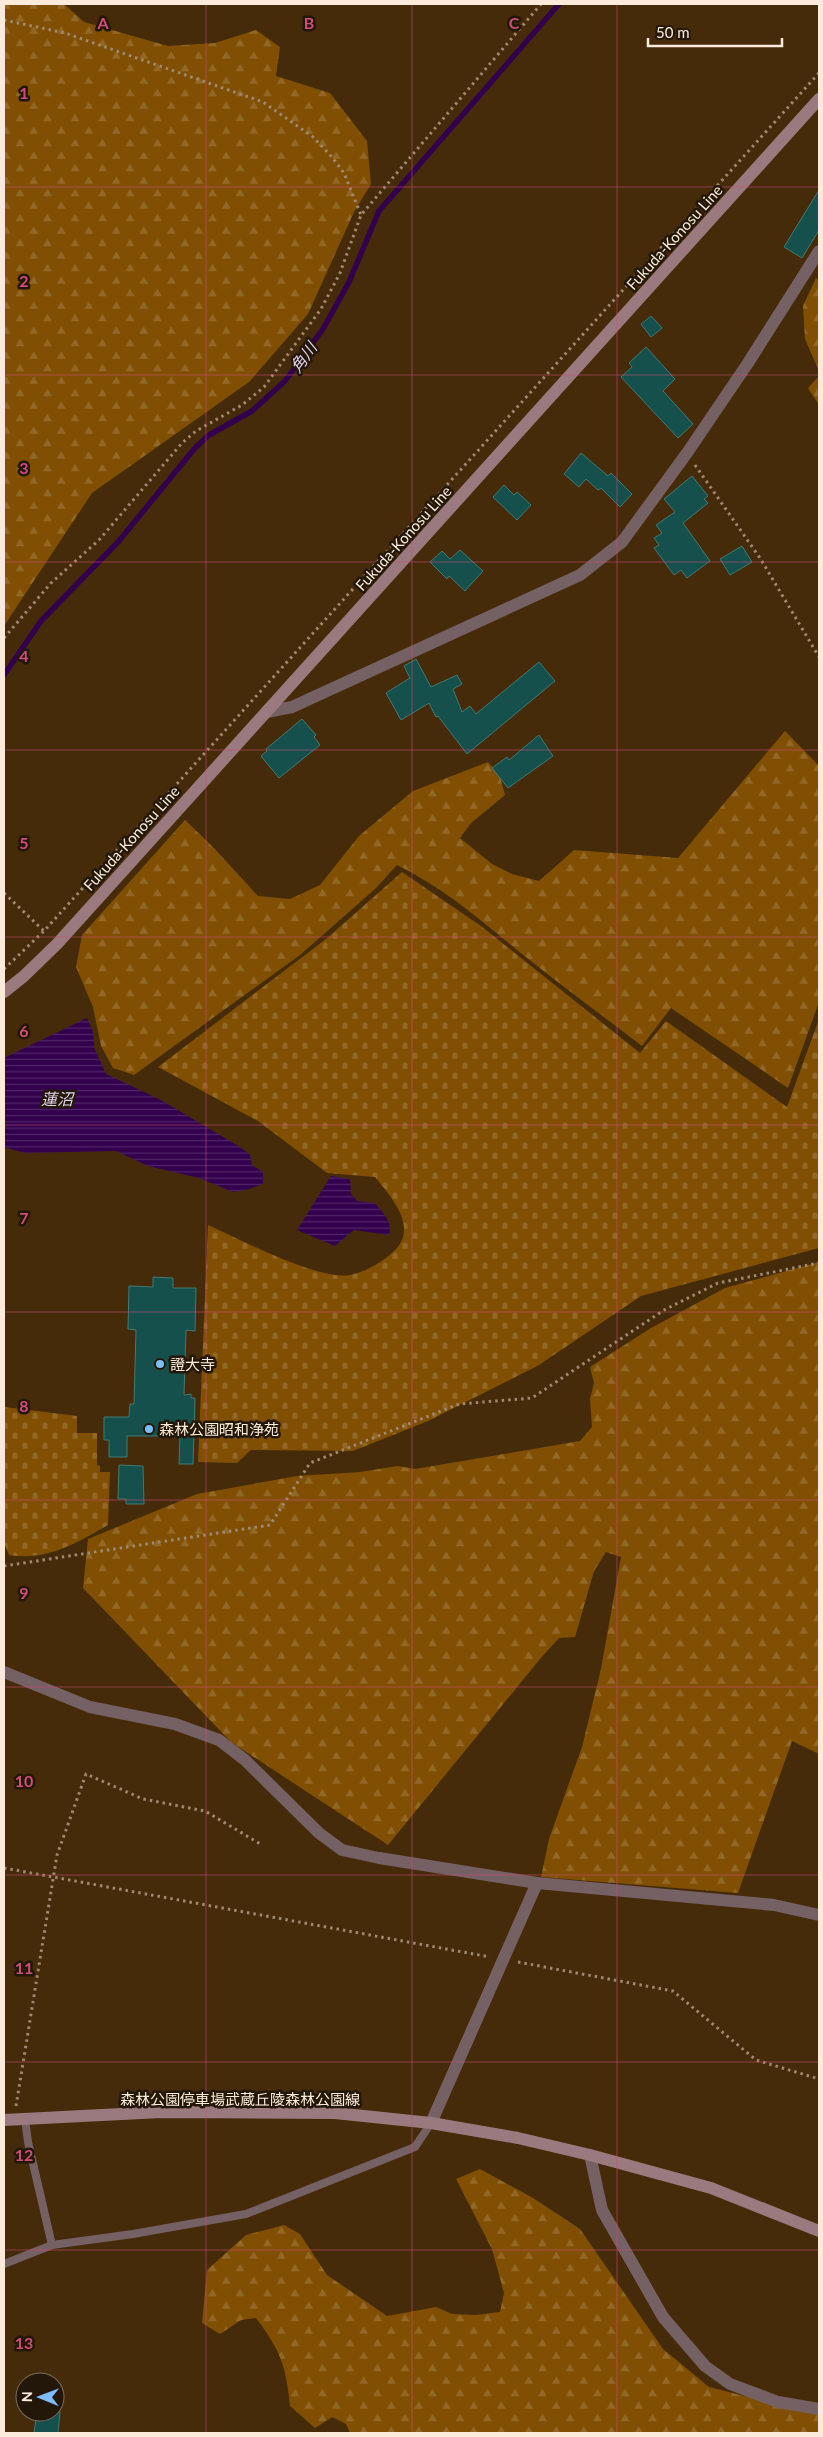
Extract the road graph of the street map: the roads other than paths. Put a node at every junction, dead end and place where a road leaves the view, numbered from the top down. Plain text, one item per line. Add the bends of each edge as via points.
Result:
1 (819, 100) edge
2 (819, 251) edge
3 (267, 712) junction
4 (4, 992) edge
5 (4, 1672) edge
6 (537, 1883) junction
7 (819, 1915) edge
8 (14, 2119) edge
9 (431, 2123) junction
10 (590, 2155) junction
11 (819, 2231) edge
12 (52, 2245) junction
13 (4, 2264) edge
14 (819, 2409) edge

1 - 3 main road, Fukuda-Konosu Line
2 - 3 street via 779,317 687,453 622,542 580,575 292,707
3 - 4 main road, Fukuda-Konosu Line via 57,944
5 - 6 street via 90,1707 175,1724 219,1740 245,1760 319,1833 342,1850
6 - 7 street via 774,1905
6 - 9 street
8 - 9 main road, 森林公園停車場武蔵丘陵森林公園線 via 161,2112 325,2113
8 - 12 lane via 28,2142
9 - 10 main road, 森林公園停車場武蔵丘陵森林公園線
9 - 12 lane via 415,2146 246,2214
10 - 11 main road, 森林公園停車場武蔵丘陵森林公園線 via 711,2188
10 - 14 street via 602,2210 663,2317 705,2366 730,2384 778,2402
12 - 13 lane

